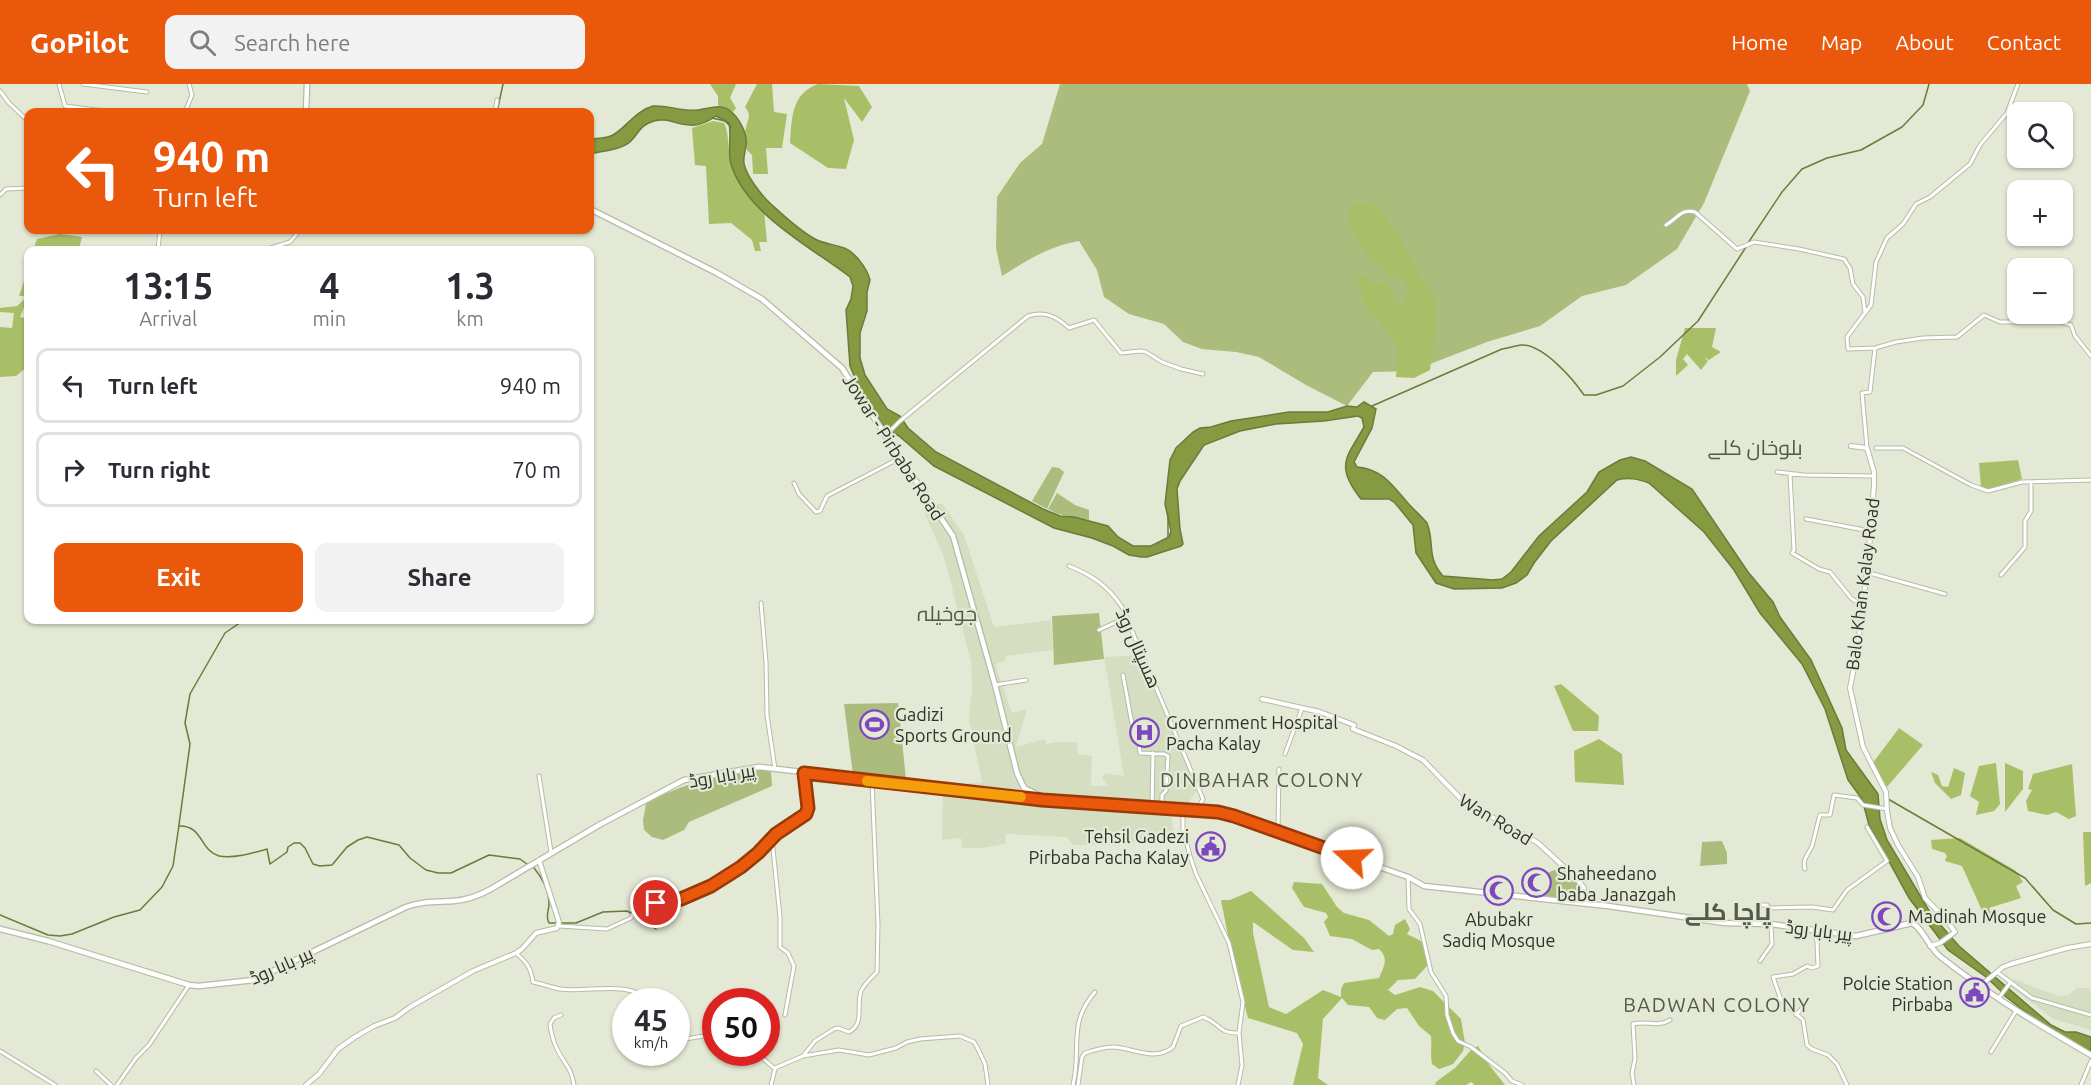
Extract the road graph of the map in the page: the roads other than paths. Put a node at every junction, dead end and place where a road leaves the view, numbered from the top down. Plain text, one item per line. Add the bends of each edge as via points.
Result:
1 (59, 84) edge
2 (83, 84) edge
3 (189, 84) edge
4 (307, 84) edge
5 (2018, 84) edge
6 (0, 91) edge
7 (147, 92) dead end
8 (497, 100) dead end
9 (81, 108) edge
10 (187, 108) edge
11 (306, 108) edge
12 (496, 108) edge
13 (24, 117) edge
14 (24, 188) edge
15 (0, 195) edge
16 (594, 211) edge
17 (1666, 225) dead end
18 (297, 234) edge
19 (277, 246) edge
20 (1865, 315) junction
21 (1875, 348) junction
22 (2091, 356) edge
23 (1203, 374) dead end
24 (885, 436) junction
25 (1851, 446) dead end
26 (1867, 448) junction
27 (1876, 448) dead end
28 (900, 458) junction
29 (1777, 472) dead end
30 (1790, 474) junction
31 (1874, 476) junction
32 (2091, 480) edge
33 (794, 483) dead end
34 (2031, 483) junction
35 (1806, 519) dead end
36 (1870, 531) junction
37 (1070, 566) dead end
38 (1866, 572) junction
39 (2001, 575) dead end
40 (1945, 594) dead end
41 (761, 603) dead end
42 (1862, 606) junction
43 (1127, 618) junction
44 (1100, 630) dead end
45 (1123, 675) dead end
46 (1026, 680) dead end
47 (995, 686) junction
48 (1262, 699) dead end
49 (1302, 708) junction
50 (1153, 753) junction
51 (1285, 754) dead end
52 (775, 769) junction
53 (1279, 769) dead end
54 (804, 773) junction
55 (539, 776) dead end
56 (872, 781) junction
57 (1020, 782) junction
58 (1152, 789) junction
59 (1162, 795) junction
60 (1014, 796) junction
61 (1048, 800) junction
62 (1152, 808) junction
63 (1887, 808) junction
64 (1162, 809) junction
65 (1183, 810) junction
66 (1208, 812) junction
67 (1867, 827) dead end
68 (1278, 831) junction
69 (772, 839) junction
70 (551, 854) junction
71 (539, 860) junction
72 (1805, 869) dead end
73 (1408, 877) junction
74 (1582, 903) junction
75 (1745, 924) junction
76 (1772, 924) junction
77 (559, 925) junction
78 (0, 929) edge
79 (1814, 929) junction
80 (2091, 944) edge
81 (1929, 946) junction
82 (516, 953) junction
83 (1760, 961) dead end
84 (1995, 973) junction
85 (2010, 983) junction
86 (189, 985) junction
87 (1980, 987) junction
88 (612, 990) edge
89 (1095, 992) dead end
90 (1998, 999) junction
91 (1804, 1006) dead end
92 (2016, 1011) junction
93 (561, 1015) dead end
94 (785, 1015) dead end
95 (1796, 1015) junction
96 (2091, 1015) edge
97 (1670, 1020) dead end
98 (1239, 1033) junction
99 (0, 1051) edge
100 (1991, 1052) dead end
101 (2091, 1054) edge
102 (803, 1056) junction
103 (2091, 1062) edge
104 (773, 1066) edge
105 (775, 1068) junction
106 (96, 1071) dead end
107 (55, 1085) edge
108 (111, 1085) edge
109 (117, 1085) edge
110 (306, 1085) edge
111 (574, 1085) edge
112 (771, 1085) edge
113 (988, 1085) edge
114 (1076, 1085) edge
115 (1238, 1085) edge
116 (1522, 1085) edge
117 (1634, 1085) edge
118 (1847, 1085) edge
119 (2081, 1085) edge

1 - 9 street via 65,106
2 - 7 street
3 - 10 street via 192,94
4 - 11 main road
5 - 20 street via 2007,113 1980,145 1970,164 1916,204 1903,224 1887,238 1876,262 1871,305
6 - 13 street
8 - 12 street
14 - 15 street via 6,189
16 - 24 main road, Jowar - Pirbaba Road via 762,299 842,368
17 - 20 street via 1690,211 1737,249 1754,242 1844,260 1863,297
18 - 19 street via 290,242
20 - 21 street via 1847,337 1848,349
21 - 22 street via 1923,338 1957,338 1984,315 2000,322 2071,325
21 - 26 street via 1870,392 1862,393
23 - 24 street via 1181,369 1146,352 1121,353 1094,320 1069,328 1060,319 1037,313 1028,316
24 - 28 main road, Jowar - Pirbaba Road
25 - 26 street
26 - 31 street, Balo Khan Kalay Road
27 - 34 street via 1903,448 1988,491
28 - 33 street via 827,496 816,512 798,494
28 - 47 main road, Jowar - Pirbaba Road via 953,536
29 - 30 street
30 - 31 street
30 - 42 street via 1792,553 1830,572
31 - 36 street, Balo Khan Kalay Road
32 - 34 street
34 - 39 street via 2025,547
35 - 36 street
36 - 38 street, Balo Khan Kalay Road
37 - 43 street, ھسپتال روڈ via 1090,575 1114,594
38 - 40 street
38 - 42 street, Balo Khan Kalay Road
41 - 52 street via 767,716
42 - 63 street, Balo Khan Kalay Road via 1850,688 1863,747 1886,792
43 - 44 street
43 - 66 street, ھسپتال روڈ via 1203,799 1198,808
45 - 50 street via 1139,751
46 - 47 street
47 - 57 main road, Jowar - Pirbaba Road
48 - 49 street, Wan Road
49 - 51 street
49 - 74 street, Wan Road via 1354,725 1358,732 1423,760 1470,807 1538,843 1584,888
50 - 58 street
50 - 59 street via 1168,756 1166,790
52 - 54 main road, پیر بابا روڈ
52 - 70 main road, پیر بابا روڈ via 759,767 684,780
53 - 68 street
54 - 56 main road, پیر بابا روڈ
54 - 69 street via 806,814
55 - 70 street
56 - 60 main road, پیر بابا روڈ
56 - 102 street via 877,972 860,993 856,1026 849,1032 838,1028 822,1035
57 - 60 main road
57 - 61 main road
58 - 59 street
58 - 62 street
59 - 64 street
60 - 61 main road, پیر بابا روڈ
61 - 62 main road, پیر بابا روڈ
62 - 64 main road, پیر بابا روڈ
63 - 72 street via 1834,795 1830,815 1820,815
63 - 81 street, Balo Khan Kalay Road via 1890,828 1918,877 1924,898 1955,932
64 - 65 main road, پیر بابا روڈ
65 - 66 main road, پیر بابا روڈ
65 - 98 street via 1184,832 1196,874 1229,943 1243,1002
66 - 68 main road, پیر بابا روڈ
67 - 75 street via 1887,861 1847,890 1833,910 1759,905 1759,911 1746,918
68 - 73 main road, پیر بابا روڈ
69 - 77 street via 741,867 711,886 634,912 631,918 607,929
69 - 94 street via 780,947 788,952 794,966
70 - 71 main road, پیر بابا روڈ
71 - 77 street
71 - 86 main road, پیر بابا روڈ via 475,897 419,902 254,980
73 - 74 main road, پیر بابا روڈ via 1424,886
73 - 116 street via 1409,909 1420,924 1431,972 1446,996 1453,1033 1458,1041
74 - 75 main road, پیر بابا روڈ
75 - 76 main road, پیر بابا روڈ
76 - 79 main road, پیر بابا روڈ
76 - 83 street via 1772,944
77 - 82 street via 536,933
78 - 86 main road, پیر بابا روڈ
79 - 81 main road, پیر بابا روڈ via 1865,935 1912,923 1918,926
79 - 95 street via 1818,966 1773,978 1780,1000
80 - 84 street via 2020,960
81 - 87 main road
82 - 88 street via 532,972 532,982 561,989
82 - 110 street via 473,971 355,1037
84 - 85 street
84 - 87 street
85 - 90 street
85 - 96 street via 2039,1001
86 - 109 street
87 - 90 main road
89 - 114 street via 1079,1016
90 - 92 main road
91 - 95 street
92 - 100 street
92 - 101 main road
93 - 111 street via 550,1024 552,1038 571,1069
95 - 118 street via 1803,1020 1807,1045 1828,1055
97 - 117 street via 1658,1025 1633,1024
98 - 114 street via 1221,1031 1203,1017 1181,1026 1173,1047 1165,1051 1146,1055 1115,1047 1085,1053
98 - 115 street via 1242,1065
99 - 107 street
102 - 105 street
102 - 113 street via 840,1050 869,1055 920,1039 960,1036 977,1047
103 - 119 street
104 - 105 street
105 - 112 street
106 - 108 street

